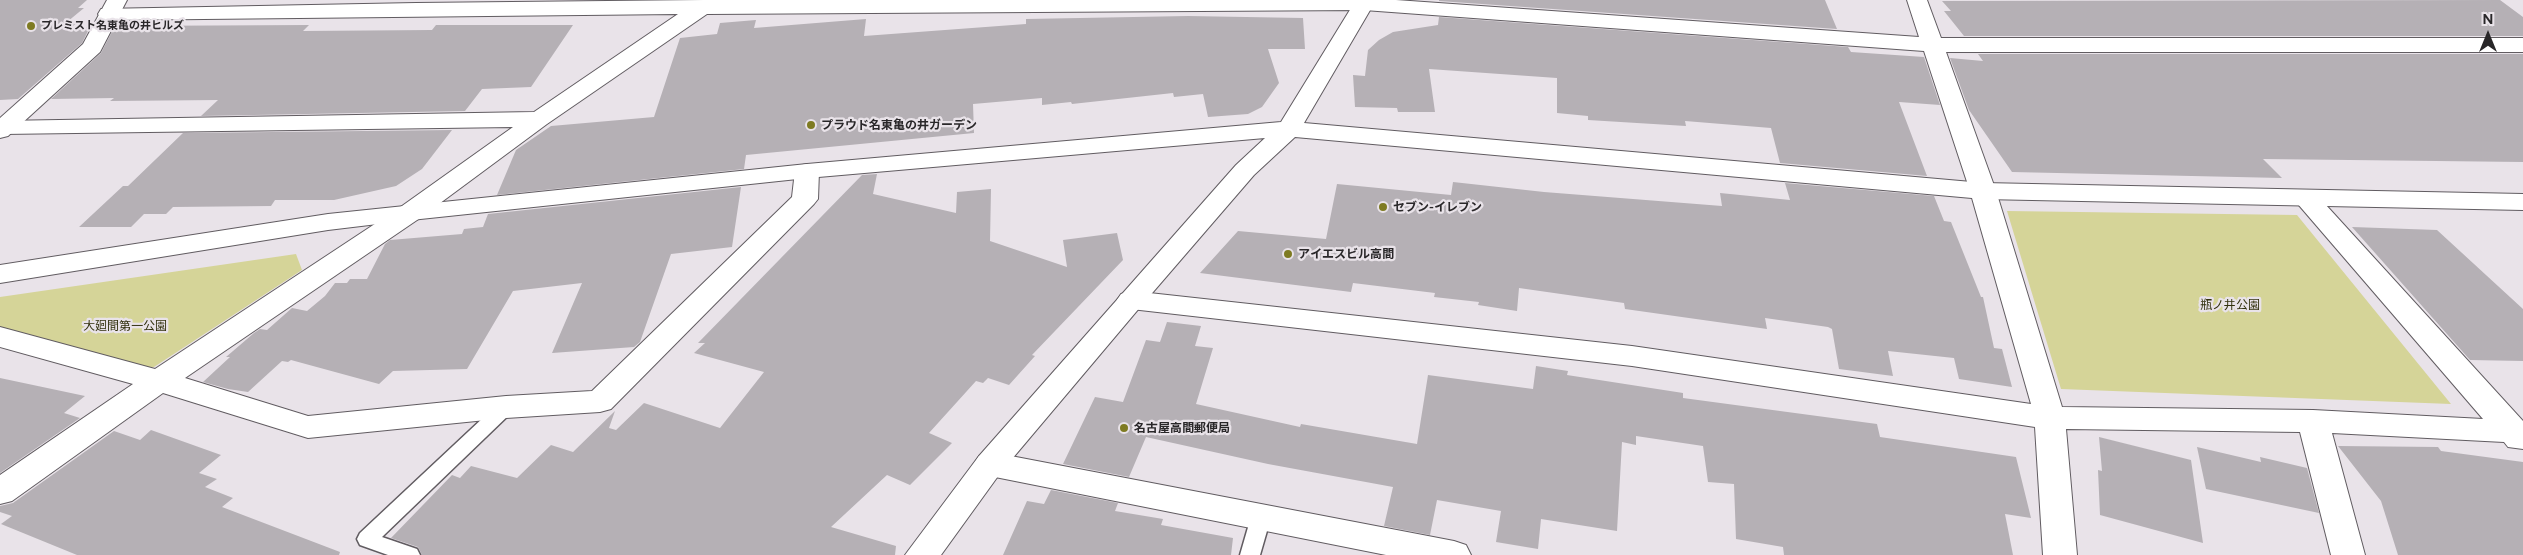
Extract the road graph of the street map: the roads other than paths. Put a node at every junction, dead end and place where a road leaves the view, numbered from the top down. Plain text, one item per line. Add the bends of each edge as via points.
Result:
1 (1917, 0) edge
2 (1365, 2) edge
3 (420, 4) edge
4 (706, 4) edge
5 (113, 7) edge
6 (1932, 45) junction
7 (2523, 45) edge
8 (539, 119) junction
9 (2, 129) edge
10 (1288, 129) junction
11 (807, 171) junction
12 (1984, 191) junction
13 (2306, 198) junction
14 (2523, 202) edge
15 (411, 212) junction
16 (0, 274) edge
17 (1131, 300) junction
18 (0, 337) edge
19 (159, 381) junction
20 (506, 407) junction
21 (2050, 418) junction
22 (2313, 421) junction
23 (2520, 436) edge
24 (990, 464) junction
25 (0, 492) edge
26 (1261, 517) junction
27 (410, 555) edge
28 (922, 555) edge
29 (1250, 555) edge
30 (1454, 555) edge
31 (2060, 555) edge
32 (2348, 555) edge

1 - 6 street
2 - 4 street
2 - 6 street
2 - 10 street
3 - 4 street
3 - 5 street
4 - 8 street
5 - 9 street via 92,47
6 - 7 street
6 - 12 street
8 - 9 street
8 - 15 street
10 - 11 street
10 - 12 street
10 - 17 street via 1245,170
11 - 15 street
11 - 20 street via 805,199 600,401
12 - 13 street
12 - 21 street
13 - 14 street
13 - 23 street
15 - 16 street
15 - 19 street
17 - 21 street via 1632,356
17 - 24 street
18 - 19 street
19 - 20 street via 308,427
19 - 25 street
20 - 27 lane via 367,539
21 - 22 street
21 - 31 street
22 - 23 street
22 - 32 street
24 - 26 street
24 - 28 street
26 - 29 lane
26 - 30 street

